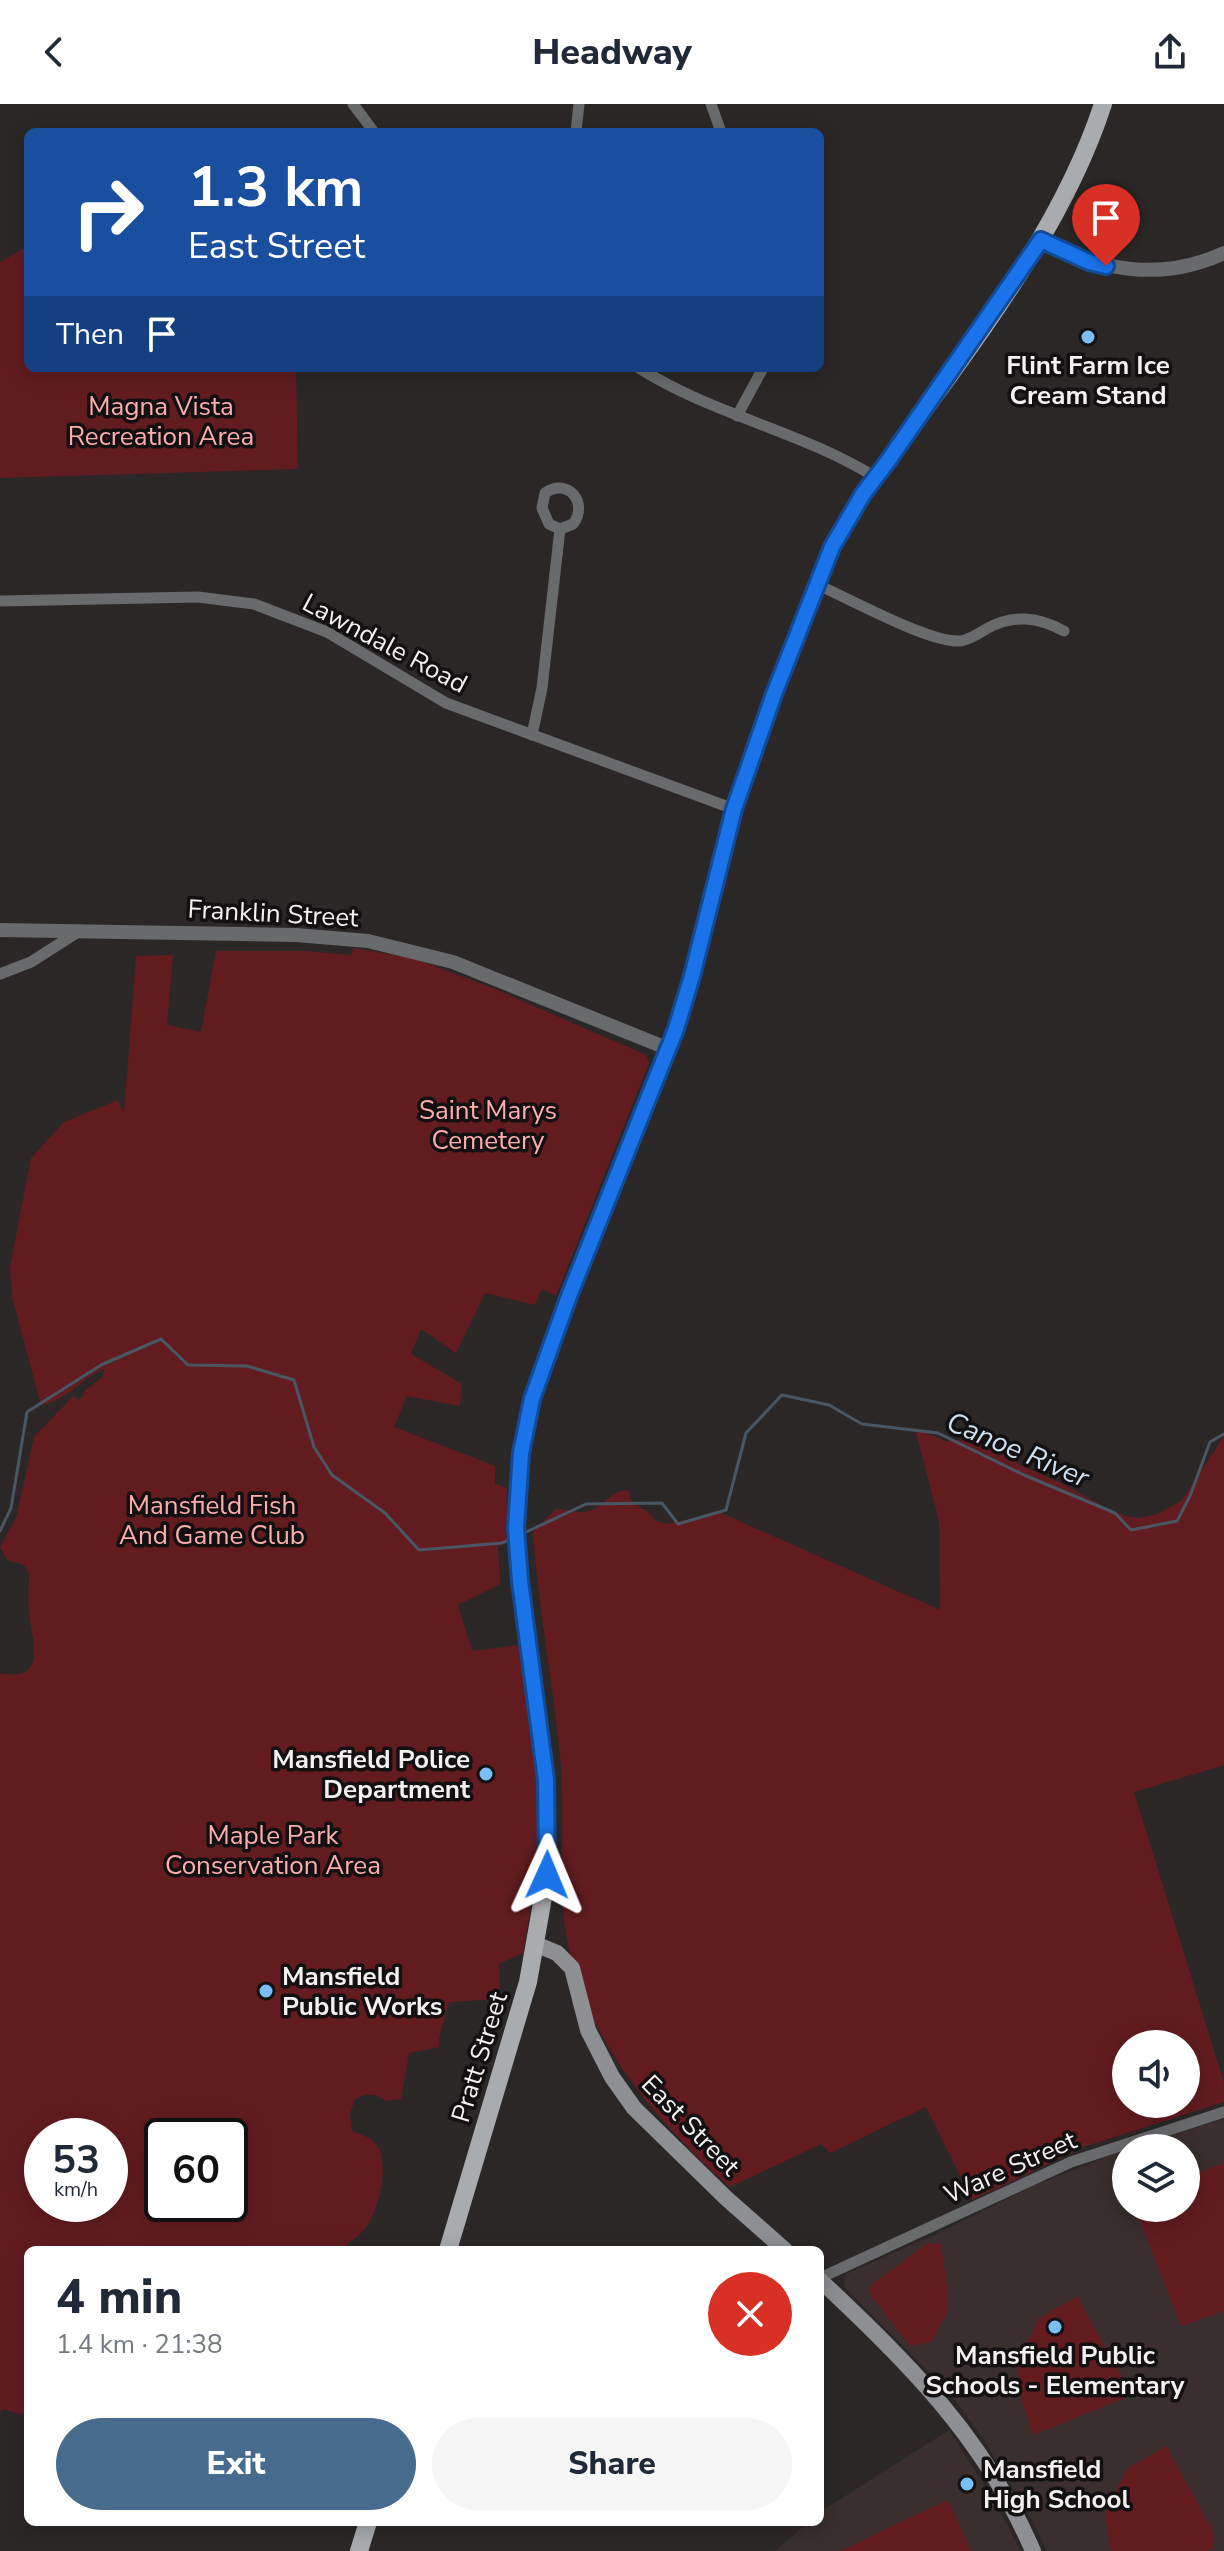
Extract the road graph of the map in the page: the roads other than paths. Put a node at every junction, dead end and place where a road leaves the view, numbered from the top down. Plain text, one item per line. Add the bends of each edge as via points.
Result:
1 (353, 104) edge
2 (579, 104) edge
3 (711, 104) edge
4 (1103, 104) edge
5 (371, 128) edge
6 (576, 128) edge
7 (720, 128) edge
8 (1041, 240) junction
9 (1224, 253) edge
10 (646, 372) edge
11 (761, 372) edge
12 (737, 416) junction
13 (875, 477) junction
14 (560, 529) dead end
15 (816, 584) junction
16 (0, 601) edge
17 (1064, 631) dead end
18 (532, 735) junction
19 (734, 809) junction
20 (0, 930) edge
21 (82, 930) junction
22 (0, 974) edge
23 (669, 1049) junction
24 (535, 1944) junction
25 (1224, 2112) edge
26 (449, 2246) edge
27 (780, 2246) edge
28 (824, 2277) edge
29 (824, 2283) edge
30 (367, 2526) edge
31 (359, 2551) edge
32 (1033, 2551) edge

1 - 5 street
2 - 6 street
3 - 7 street
4 - 8 main road
8 - 9 street via 1089,262 1124,269 1189,266
8 - 13 main road
10 - 12 street
11 - 12 street
12 - 13 street via 833,454
13 - 15 main road via 842,528
14 - 18 street
15 - 17 street via 917,630 960,641 1013,619 1031,618
15 - 19 main road
16 - 18 street, Lawndale Road via 198,597 254,604 327,632 446,703
18 - 19 street, Lawndale Road
19 - 23 main road
20 - 21 street, Franklin Street
21 - 22 street via 31,962
21 - 23 street, Franklin Street via 320,935 396,947 453,962
23 - 24 main road, Pratt Street via 538,1378 521,1453 516,1537 546,1780 547,1875
24 - 26 main road, Pratt Street
24 - 27 main road, East Street via 557,1953 572,1968 588,2030 634,2108
25 - 28 street, Ware Street via 1071,2162
29 - 32 main road via 940,2400 986,2464
30 - 31 main road

